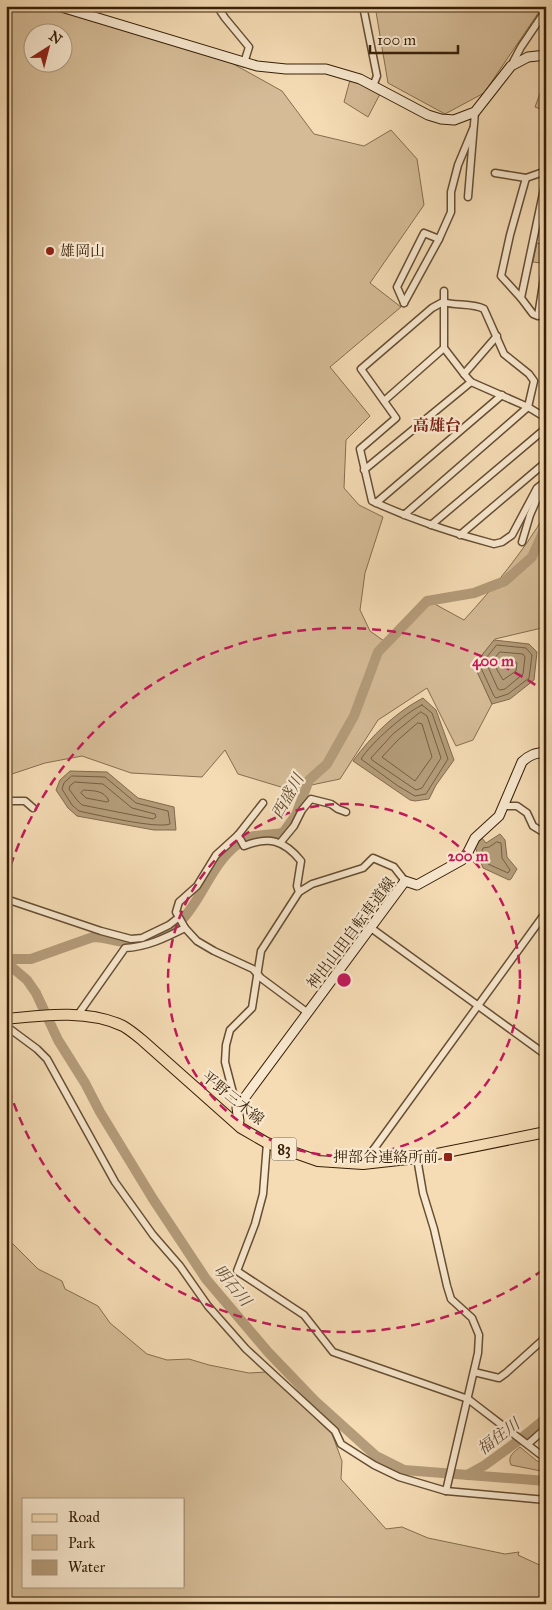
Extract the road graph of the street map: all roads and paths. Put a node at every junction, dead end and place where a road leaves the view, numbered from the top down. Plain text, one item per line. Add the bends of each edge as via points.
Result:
1 (58, 6) edge
2 (218, 6) edge
3 (363, 6) edge
4 (83, 10) edge
5 (545, 12) edge
6 (546, 55) edge
7 (244, 63) junction
8 (511, 66) junction
9 (373, 86) junction
10 (475, 112) junction
11 (473, 129) junction
12 (546, 172) edge
13 (495, 174) dead end
14 (526, 178) junction
15 (546, 179) edge
16 (468, 198) dead end
17 (439, 239) junction
18 (546, 265) edge
19 (444, 291) dead end
20 (521, 298) junction
21 (443, 302) junction
22 (496, 336) junction
23 (444, 348) junction
24 (464, 374) junction
25 (471, 382) junction
26 (502, 395) junction
27 (384, 401) junction
28 (528, 407) junction
29 (546, 418) edge
30 (546, 428) edge
31 (546, 462) edge
32 (364, 470) junction
33 (545, 482) edge
34 (376, 503) junction
35 (404, 515) junction
36 (431, 525) junction
37 (460, 535) junction
38 (522, 542) dead end
39 (546, 752) edge
40 (6, 801) edge
41 (263, 802) dead end
42 (504, 806) junction
43 (33, 808) dead end
44 (346, 812) dead end
45 (546, 834) edge
46 (238, 836) junction
47 (280, 843) junction
48 (405, 881) junction
49 (299, 892) junction
50 (6, 899) edge
51 (546, 912) edge
52 (178, 918) junction
53 (184, 928) junction
54 (371, 928) junction
55 (258, 974) junction
56 (478, 1006) junction
57 (308, 1013) junction
58 (77, 1016) junction
59 (11, 1018) edge
60 (6, 1026) edge
61 (546, 1055) edge
62 (237, 1108) junction
63 (240, 1124) junction
64 (546, 1132) edge
65 (267, 1144) junction
66 (417, 1158) junction
67 (363, 1164) junction
68 (546, 1336) edge
69 (474, 1372) junction
70 (468, 1399) junction
71 (546, 1428) edge
72 (528, 1444) junction
73 (546, 1457) edge
74 (446, 1491) junction
75 (546, 1500) edge

1 - 4 street
2 - 7 street via 249,47
3 - 9 street via 377,76
4 - 7 street
5 - 8 street
6 - 8 street via 528,57
7 - 9 street via 276,68 326,69
8 - 10 street
9 - 10 street via 441,119 454,120
10 - 11 street
11 - 16 street
11 - 17 street via 458,165 451,192 451,212
12 - 14 street
13 - 14 street
14 - 20 street via 501,276
15 - 20 street
17 - 17 street via 413,288 404,302 397,287 424,233
18 - 20 street via 538,316 532,314
19 - 21 street
21 - 22 street via 480,306
21 - 23 street
21 - 27 street via 361,369
22 - 24 street
22 - 28 street via 504,354 534,381
23 - 24 street
23 - 27 street
24 - 25 street
25 - 26 street
25 - 32 street
26 - 28 street
26 - 34 street
27 - 32 street via 396,418 360,449
28 - 29 street
28 - 35 street
30 - 36 street
31 - 37 street
32 - 34 street via 372,501
33 - 37 street via 537,488 512,535 502,542 494,544
33 - 38 street
34 - 35 street
35 - 36 street
36 - 37 street
39 - 42 street, 神出山田自転車道線 via 535,753 522,762
40 - 43 street via 25,801
41 - 46 street
42 - 45 street via 522,809 533,826
42 - 48 street, 神出山田自転車道線 via 499,816 475,838 462,860 417,885
44 - 47 street via 311,799
46 - 47 street via 244,846 272,840
46 - 52 street via 216,855 198,886 179,902
47 - 49 street via 301,861
48 - 49 street via 394,867 374,858 363,868 312,884
48 - 54 street, 神出山田自転車道線
49 - 55 street via 261,951
50 - 52 street via 130,939 142,938 169,926
51 - 56 street
52 - 53 street
53 - 55 street via 197,941
53 - 58 street via 139,948 125,948
54 - 56 street
54 - 57 street, 神出山田自転車道線
55 - 57 street
55 - 62 street via 252,1008 230,1030 226,1045 225,1062
56 - 61 street
56 - 67 street
57 - 62 street, 神出山田自転車道線
58 - 59 main road, 平野三木線 / 83
58 - 63 main road, 平野三木線 / 83 via 88,1016 124,1027
60 - 74 street via 47,1059 115,1182 208,1306 246,1349 335,1431 342,1444 399,1477
62 - 63 street
63 - 65 main road, 平野三木線 / 83
64 - 66 main road, 平野三木線 / 83
65 - 67 main road, 平野三木線 / 83 via 318,1161
65 - 70 street via 263,1194 237,1271 304,1315 333,1352
66 - 67 main road, 平野三木線 / 83
66 - 69 street via 451,1300 472,1318 480,1335
68 - 69 street via 499,1378
69 - 70 street
70 - 72 street
70 - 74 street
71 - 72 street
72 - 73 street
74 - 75 street

